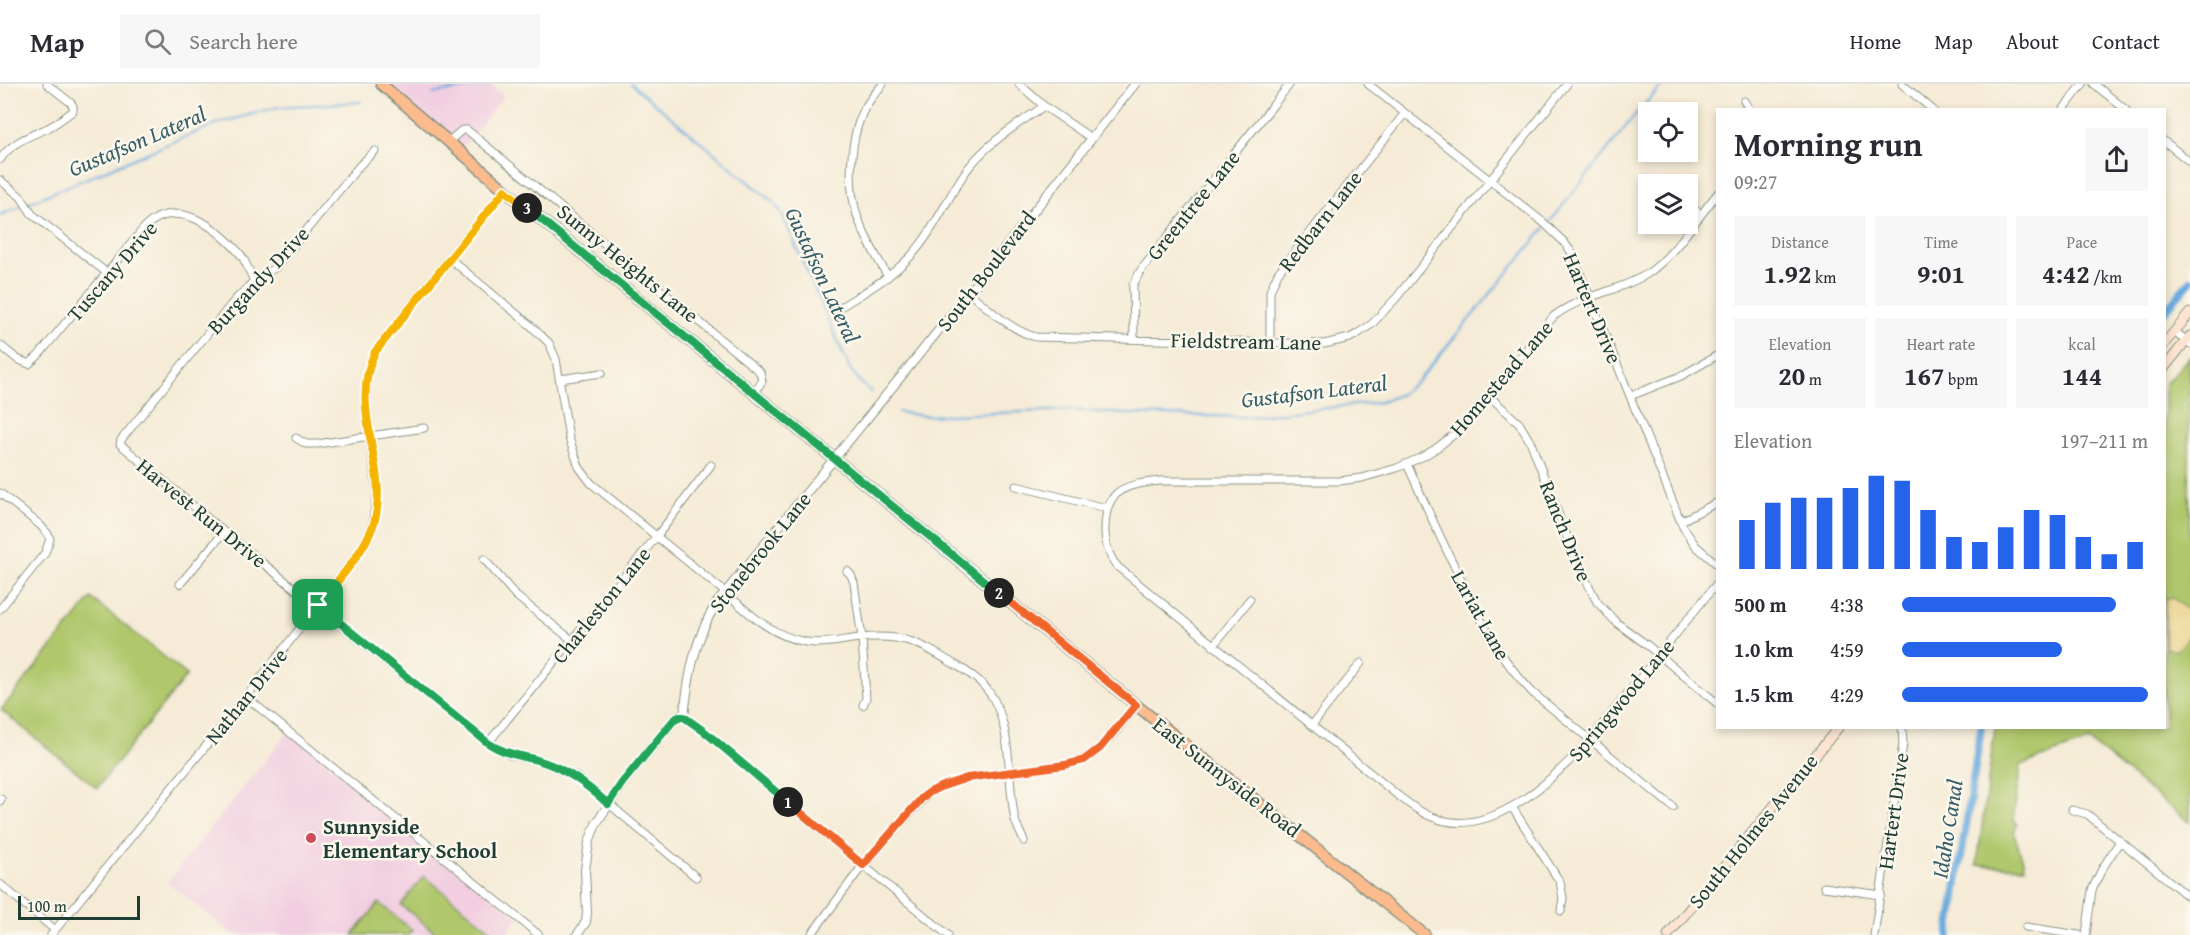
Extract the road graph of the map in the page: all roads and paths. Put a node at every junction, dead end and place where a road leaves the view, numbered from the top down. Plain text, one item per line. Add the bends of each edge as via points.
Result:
1 (47, 84) edge
2 (381, 84) edge
3 (883, 84) edge
4 (1019, 84) edge
5 (1135, 84) edge
6 (1290, 84) edge
7 (1368, 84) edge
8 (1902, 84) edge
9 (2083, 84) edge
10 (2094, 84) edge
11 (1563, 85) edge
12 (1744, 101) dead end
13 (1044, 106) junction
14 (1749, 108) edge
15 (1931, 108) edge
16 (2065, 108) edge
17 (2124, 108) edge
18 (1405, 113) junction
19 (1091, 138) junction
20 (448, 142) junction
21 (2166, 143) edge
22 (375, 151) dead end
23 (0, 160) edge
24 (2190, 162) edge
25 (0, 180) edge
26 (1489, 180) junction
27 (505, 190) junction
28 (1716, 195) edge
29 (1700, 214) joint
30 (449, 258) junction
31 (107, 273) junction
32 (888, 277) junction
33 (254, 281) junction
34 (969, 293) junction
35 (1589, 296) junction
36 (836, 310) dead end
37 (2188, 319) edge
38 (2175, 332) junction
39 (1134, 339) junction
40 (2189, 341) edge
41 (1270, 342) junction
42 (2166, 342) edge
43 (0, 345) edge
44 (1716, 356) edge
45 (2166, 366) edge
46 (602, 373) dead end
47 (560, 379) junction
48 (754, 394) junction
49 (1489, 396) junction
50 (1630, 396) junction
51 (423, 428) dead end
52 (296, 438) dead end
53 (369, 438) junction
54 (121, 440) joint
55 (835, 458) junction
56 (1407, 464) junction
57 (711, 465) dead end
58 (1016, 486) dead end
59 (0, 493) edge
60 (1716, 503) edge
61 (1108, 505) junction
62 (1681, 521) junction
63 (224, 532) junction
64 (657, 536) junction
65 (483, 559) dead end
66 (1716, 563) edge
67 (847, 571) dead end
68 (180, 584) dead end
69 (1716, 584) edge
70 (726, 592) junction
71 (1250, 599) dead end
72 (318, 605) junction
73 (0, 609) edge
74 (862, 638) junction
75 (572, 640) junction
76 (1214, 646) junction
77 (1658, 656) junction
78 (1361, 663) dead end
79 (246, 697) junction
80 (1716, 702) edge
81 (863, 705) dead end
82 (1136, 705) junction
83 (684, 717) junction
84 (1312, 725) junction
85 (1837, 729) edge
86 (1902, 729) edge
87 (1590, 740) junction
88 (488, 743) junction
89 (1010, 773) junction
90 (608, 804) junction
91 (1512, 807) junction
92 (1673, 807) dead end
93 (2072, 810) dead end
94 (1024, 841) dead end
95 (2120, 841) junction
96 (863, 865) junction
97 (696, 877) dead end
98 (0, 884) edge
99 (1824, 887) dead end
100 (1881, 895) junction
101 (2190, 898) edge
102 (1561, 911) dead end
103 (2026, 927) dead end
104 (53, 933) edge
105 (539, 935) edge
106 (577, 935) edge
107 (811, 935) edge
108 (948, 935) edge
109 (1425, 935) edge
110 (1668, 935) edge
111 (1874, 935) edge
112 (2079, 935) edge
113 (2086, 935) edge

1 - 23 street via 74,106 73,111 11,146
2 - 20 main road, East Sunnyside Road
3 - 32 street via 858,124 851,175 856,214
4 - 13 street
5 - 19 street, South Boulevard
6 - 39 street, Greentree Lane via 1141,270 1133,285
7 - 18 street, Hartert Drive
8 - 15 street
9 - 16 street
10 - 17 street
11 - 26 street, Fieldstream Lane
12 - 14 street
13 - 19 street
13 - 32 street via 976,159 924,240
18 - 26 street, Hartert Drive
18 - 41 street, Redbarn Lane via 1278,273 1270,291
19 - 34 street, South Boulevard
20 - 27 main road, East Sunnyside Road
20 - 48 street, Sunny Heights Lane via 467,130 760,372 762,381
21 - 24 street
22 - 33 street, Burgandy Drive via 276,267
25 - 31 street via 21,197 32,214
26 - 35 street, Hartert Drive via 1551,229 1572,253
26 - 41 street, Fieldstream Lane via 1398,297 1372,324 1350,338 1324,344
27 - 30 street, Nathan Drive
27 - 48 main road, East Sunnyside Road
28 - 29 street, Homestead Lane
29 - 35 street, Homestead Lane via 1662,263 1648,274
30 - 47 street via 549,344
30 - 53 street, Nathan Drive via 371,360 366,399
31 - 33 street, Tuscany Drive via 150,222 178,213 203,222 219,235 242,257
31 - 43 street, Tuscany Drive via 29,364
32 - 36 street
33 - 54 street, Burgandy Drive
34 - 39 street, Fieldstream Lane via 1024,334
34 - 55 street, South Boulevard
35 - 49 street, Homestead Lane via 1554,316
35 - 50 street, Hartert Drive
37 - 38 main road
38 - 40 street
38 - 42 main road
39 - 41 street, Fieldstream Lane
40 - 45 main road
44 - 50 street via 1681,376
46 - 47 street
47 - 64 street via 569,438 584,475
48 - 55 main road, East Sunnyside Road
49 - 56 street, Homestead Lane via 1462,428
49 - 77 street, Ranch Drive via 1519,423 1531,443 1576,560 1597,602
50 - 62 street, Hartert Drive
51 - 53 street
52 - 53 street via 306,444
53 - 72 street, Nathan Drive via 377,492 372,528 358,554
54 - 63 street, Harvest Run Drive via 124,450
55 - 70 street, Stonebrook Lane
55 - 82 main road, East Sunnyside Road
56 - 61 street, Homestead Lane via 1339,481 1135,483 1120,491
56 - 87 street, Lariat Lane via 1501,656 1533,693
57 - 64 street, Charleston Lane
58 - 61 street
59 - 73 street via 40,525 48,534 50,545
60 - 62 street
61 - 76 street, Springwood Lane via 1106,543 1112,561
62 - 66 street, Hartert Drive via 1696,546
63 - 68 street
63 - 72 street, Harvest Run Drive
64 - 70 street
64 - 75 street, Charleston Lane
65 - 75 street via 516,596
67 - 74 street via 854,584
69 - 77 street, Springwood Lane
70 - 74 street via 766,625 793,639 830,643
70 - 83 street, Stonebrook Lane via 700,636
71 - 76 street
72 - 79 street, Nathan Drive
72 - 88 street, Harvest Run Drive
74 - 81 street via 866,698
74 - 89 street via 916,642 979,680 1003,720
75 - 88 street, Charleston Lane
76 - 84 street, Springwood Lane
77 - 80 street, Ranch Drive
77 - 87 street, Springwood Lane
78 - 84 street
79 - 104 street, Nathan Drive
79 - 105 street
82 - 89 street via 1100,748 1084,760
82 - 109 main road, East Sunnyside Road
83 - 90 street via 673,721
83 - 96 street
84 - 91 street, Springwood Lane via 1396,794 1433,818 1453,823 1478,822
85 - 110 main road, South Holmes Avenue
86 - 100 street, Hartert Drive
87 - 91 street, Springwood Lane via 1542,786
87 - 92 street, Lariat Lane
88 - 90 street, Harvest Run Drive via 510,755 537,760 577,777
89 - 94 street via 1016,822
89 - 96 street via 967,778 930,792
90 - 97 street, Harvest Run Drive
90 - 106 street via 589,842 585,870 587,913
91 - 102 street via 1560,882
93 - 95 street via 2087,814
95 - 101 street
95 - 113 street via 2092,890
96 - 107 street
96 - 108 street
98 - 104 street
99 - 100 street, Hartert Drive
100 - 111 street, Hartert Drive
103 - 112 street

